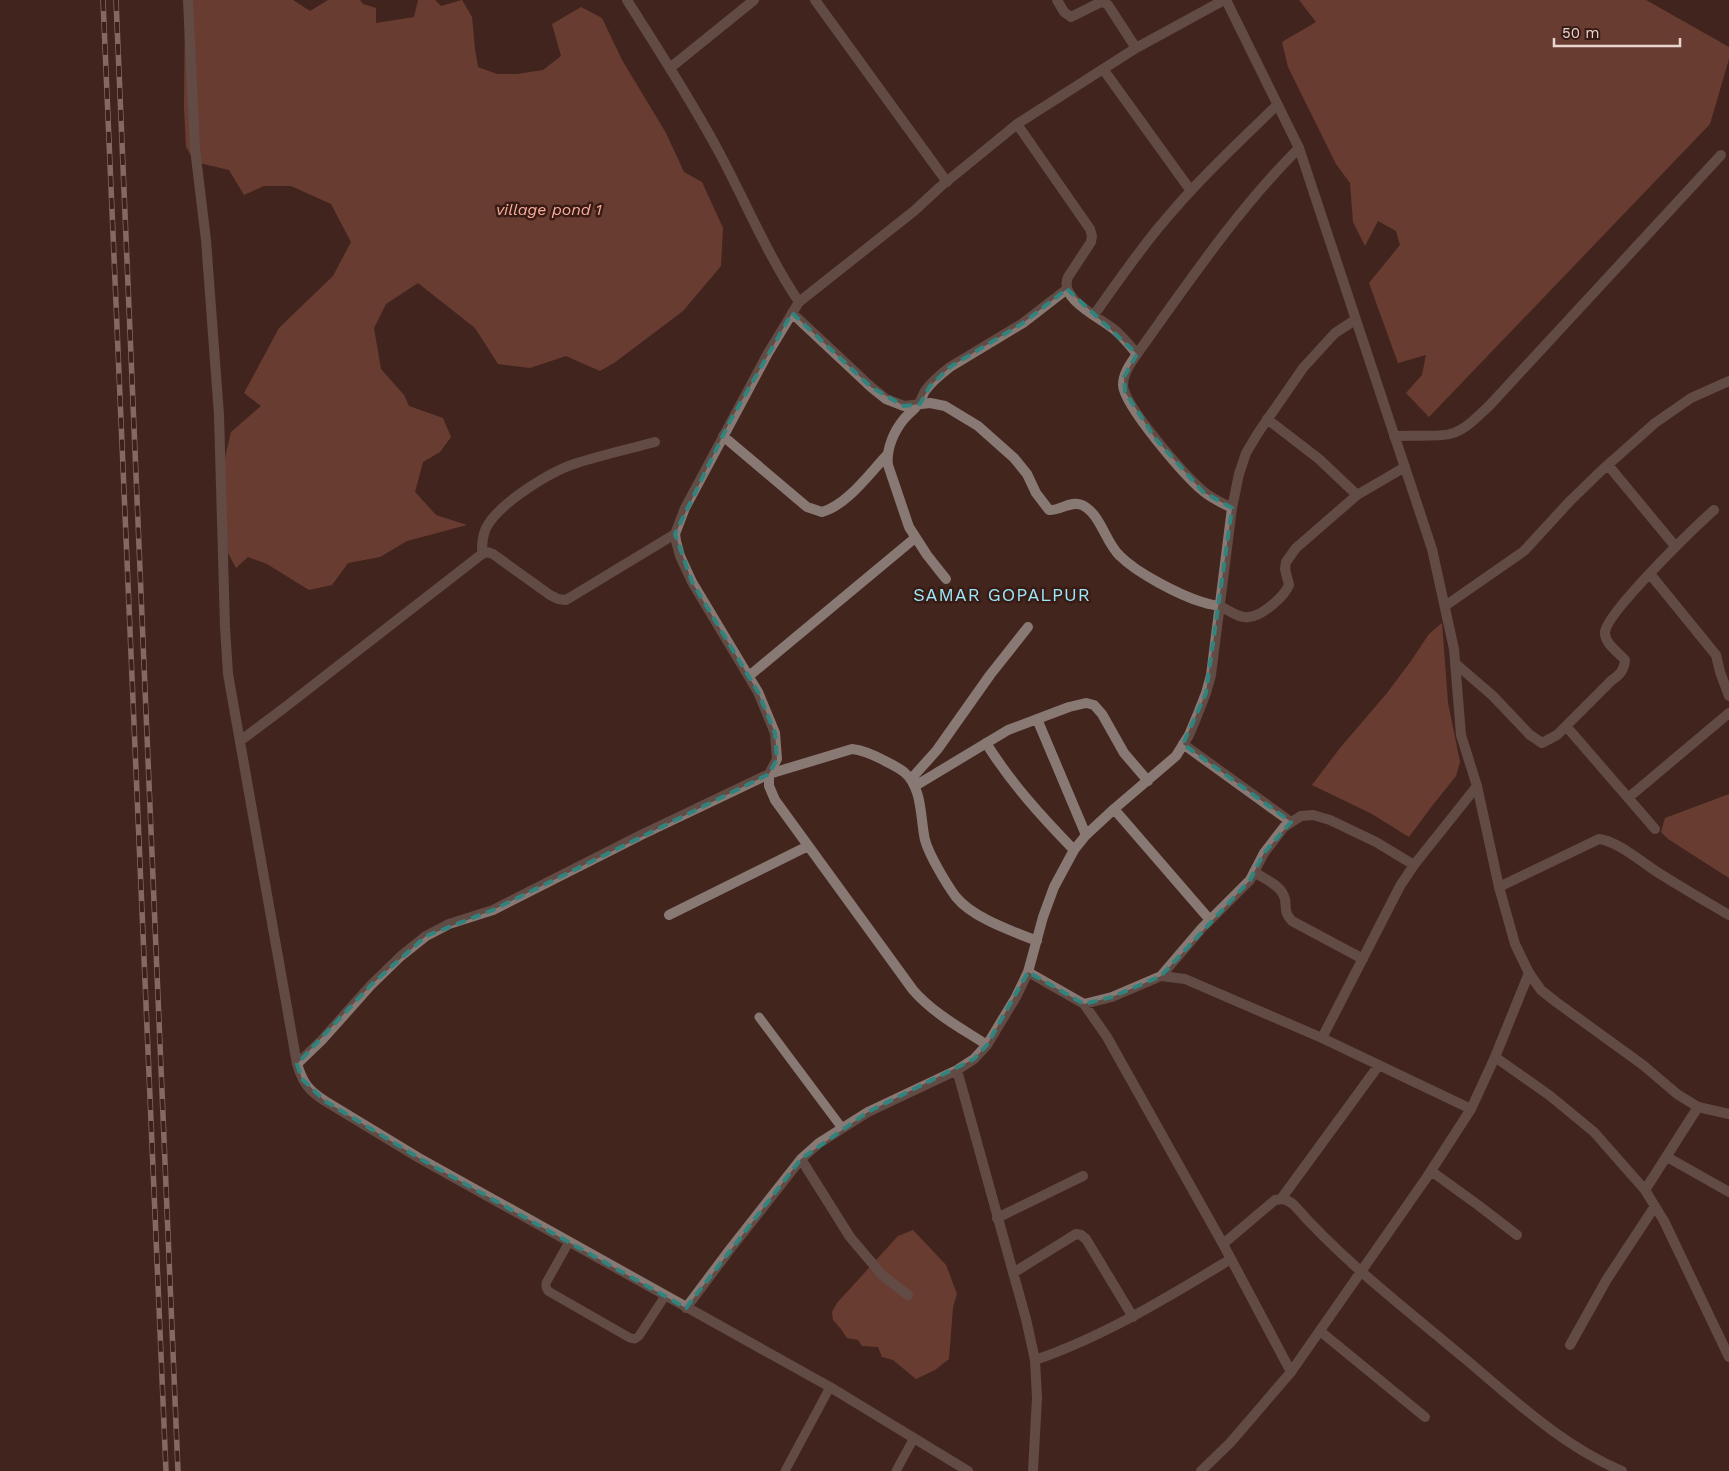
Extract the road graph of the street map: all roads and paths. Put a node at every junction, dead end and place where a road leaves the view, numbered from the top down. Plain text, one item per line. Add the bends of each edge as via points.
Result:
1 (188, 0) edge
2 (627, 0) edge
3 (754, 0) edge
4 (814, 0) edge
5 (1057, 0) edge
6 (1225, 0) edge
7 (1136, 48) junction
8 (670, 68) junction
9 (1103, 69) junction
10 (1277, 105) junction
11 (1017, 124) junction
12 (1299, 148) junction
13 (1721, 155) dead end
14 (947, 182) junction
15 (1191, 191) junction
16 (1067, 289) junction
17 (799, 302) junction
18 (792, 313) junction
19 (1094, 315) junction
20 (1355, 320) junction
21 (1137, 354) junction
22 (1729, 380) edge
23 (920, 404) junction
24 (1267, 419) junction
25 (723, 436) junction
26 (1394, 436) junction
27 (655, 442) dead end
28 (887, 455) junction
29 (1608, 465) junction
30 (1405, 467) junction
31 (1357, 495) junction
32 (1232, 508) junction
33 (1714, 510) dead end
34 (676, 534) junction
35 (915, 538) junction
36 (1675, 546) junction
37 (482, 554) junction
38 (1650, 574) junction
39 (946, 579) dead end
40 (1220, 606) junction
41 (1445, 606) junction
42 (1028, 626) dead end
43 (1456, 664) junction
44 (749, 676) junction
45 (1729, 696) edge
46 (1729, 712) edge
47 (1037, 719) junction
48 (1566, 726) junction
49 (240, 741) junction
50 (986, 743) junction
51 (1183, 744) junction
52 (769, 774) junction
53 (1148, 782) junction
54 (913, 783) junction
55 (1477, 786) junction
56 (1628, 798) junction
57 (1114, 809) junction
58 (1291, 822) junction
59 (1655, 829) dead end
60 (1086, 835) junction
61 (808, 846) junction
62 (1074, 850) junction
63 (1414, 865) junction
64 (1254, 872) junction
65 (1499, 887) junction
66 (669, 915) dead end
67 (1729, 915) edge
68 (1210, 920) junction
69 (1036, 941) junction
70 (1363, 958) junction
71 (1028, 972) junction
72 (1529, 973) junction
73 (1161, 976) junction
74 (1084, 1004) junction
75 (759, 1017) dead end
76 (1322, 1038) junction
77 (987, 1045) junction
78 (1496, 1057) junction
79 (297, 1064) junction
80 (1379, 1065) junction
81 (957, 1070) junction
82 (1698, 1107) junction
83 (1470, 1109) junction
84 (1729, 1114) edge
85 (842, 1128) junction
86 (1667, 1157) junction
87 (800, 1159) junction
88 (1431, 1171) junction
89 (1083, 1176) dead end
90 (1646, 1190) junction
91 (1729, 1192) edge
92 (1280, 1199) junction
93 (1655, 1206) junction
94 (997, 1218) junction
95 (1517, 1236) dead end
96 (569, 1242) junction
97 (1223, 1244) junction
98 (1232, 1259) junction
99 (1361, 1272) junction
100 (1013, 1273) junction
101 (908, 1295) dead end
102 (665, 1296) junction
103 (686, 1308) junction
104 (1133, 1317) junction
105 (1320, 1331) junction
106 (1570, 1346) dead end
107 (1729, 1356) edge
108 (1035, 1360) junction
109 (1291, 1372) junction
110 (830, 1387) junction
111 (1424, 1417) dead end
112 (914, 1438) junction
113 (785, 1471) edge
114 (896, 1471) edge
115 (968, 1471) edge
116 (1033, 1471) edge
117 (1201, 1471) edge
118 (1622, 1471) edge

1 - 49 street via 195,149 206,240 219,415 228,674
2 - 8 street
3 - 8 street
4 - 14 street
5 - 7 street via 1071,17 1104,2
6 - 7 street
6 - 10 street
7 - 9 street
8 - 17 street via 719,151 780,272
9 - 11 street
9 - 15 street
10 - 12 street
10 - 15 street
11 - 14 street
11 - 16 street via 1090,229 1091,242 1068,277
12 - 20 street
12 - 21 street via 1275,171 1230,226
13 - 26 street via 1475,420 1450,434
14 - 17 street via 914,212
15 - 19 street via 1142,248
16 - 19 street via 1075,301
16 - 23 street via 1023,323 950,367 925,391
17 - 18 street
18 - 23 street via 886,399 904,406
18 - 25 street
19 - 21 street via 1115,330
20 - 24 street via 1335,333 1317,351
20 - 26 street
21 - 32 street via 1124,377 1125,392 1131,404 1154,438 1185,474 1203,492
22 - 29 street via 1679,405
23 - 28 street via 900,425
23 - 40 street via 946,406 978,426 1014,458 1049,510 1082,505 1096,519 1111,546 1126,561 1181,593
24 - 31 street via 1319,459
24 - 32 street via 1246,453
25 - 28 street via 807,507 822,512 848,496
25 - 34 street via 685,508
26 - 30 street
27 - 37 street via 575,464 518,495 492,518 482,540
28 - 35 street
29 - 36 street
29 - 41 street via 1524,551
30 - 31 street
30 - 41 street via 1432,549
31 - 40 street via 1289,556 1285,569 1289,585 1268,608 1249,618
32 - 40 street
33 - 36 street
34 - 37 street via 566,600 550,595 493,554
34 - 44 street via 680,556 692,582
35 - 39 street
35 - 44 street
36 - 38 street
37 - 49 street
38 - 45 street via 1716,655
38 - 48 street via 1613,616 1605,631 1609,644 1624,660 1624,667 1619,676
40 - 51 street via 1211,675
41 - 43 street
42 - 54 street
43 - 48 street via 1538,742 1549,740
43 - 55 street via 1461,735
44 - 52 street via 775,733 777,759
46 - 56 street
47 - 50 street
47 - 53 street via 1080,703 1094,705 1124,753
47 - 60 street
48 - 56 street
49 - 79 street
50 - 54 street
50 - 62 street via 1022,794
51 - 53 street via 1176,756
51 - 58 street
52 - 54 street via 852,749 904,771
52 - 61 street via 775,800
52 - 79 street via 492,910 426,936 371,985
53 - 57 street
54 - 69 street via 925,841 956,896 973,911
55 - 63 street
55 - 65 street
56 - 59 street
57 - 60 street
57 - 68 street
58 - 63 street via 1301,816 1313,815 1330,820
58 - 64 street via 1264,853
60 - 62 street
61 - 66 street
61 - 77 street via 924,1002
62 - 69 street via 1054,887
63 - 70 street
64 - 68 street via 1236,896
64 - 70 street via 1283,894 1287,916 1292,921
65 - 67 street via 1599,838 1616,844
65 - 72 street via 1515,944
68 - 73 street
69 - 71 street
70 - 76 street
71 - 74 street
71 - 77 street
72 - 78 street
72 - 82 street via 1541,990 1556,1002
73 - 74 street via 1112,998
73 - 76 street via 1185,980
74 - 97 street via 1107,1037
75 - 85 lane
76 - 80 street
77 - 81 street
78 - 83 street
78 - 90 street via 1594,1132
79 - 96 street via 311,1092 325,1102
80 - 83 street
80 - 92 street
81 - 85 street
81 - 94 street
82 - 84 street
82 - 86 street
83 - 88 street
85 - 87 street
86 - 90 street
86 - 91 street
87 - 101 street via 850,1237 883,1276
87 - 103 street
88 - 95 street
88 - 99 street
89 - 94 street
90 - 93 street
92 - 97 street
92 - 99 street via 1294,1205
93 - 106 street via 1607,1279
93 - 107 street
94 - 100 street
96 - 102 street
96 - 102 lane via 546,1283 548,1291 630,1338 639,1336
97 - 98 street
98 - 104 street
98 - 109 street
99 - 105 street
99 - 118 street via 1534,1416 1576,1446
100 - 104 street via 1076,1234 1081,1235 1086,1238
100 - 108 street
102 - 103 street
103 - 110 street
104 - 108 street
105 - 109 street
105 - 111 street
108 - 116 street via 1037,1398
109 - 117 street via 1230,1443
110 - 112 street
110 - 113 lane
112 - 114 lane
112 - 115 street

